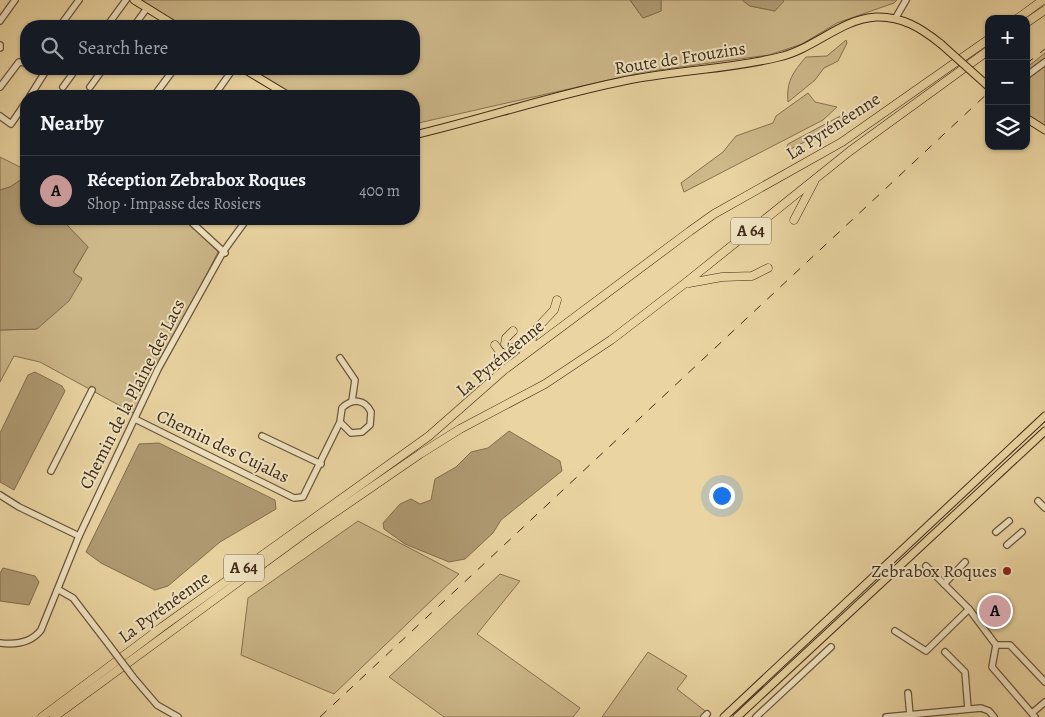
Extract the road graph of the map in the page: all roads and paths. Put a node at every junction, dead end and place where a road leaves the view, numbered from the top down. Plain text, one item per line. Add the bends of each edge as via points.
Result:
1 (15, 0) edge
2 (79, 0) edge
3 (126, 0) edge
4 (134, 0) edge
5 (906, 0) edge
6 (1043, 0) edge
7 (147, 8) junction
8 (1045, 10) edge
9 (1022, 15) edge
10 (895, 19) junction
11 (64, 20) edge
12 (111, 20) edge
13 (138, 20) edge
14 (166, 20) edge
15 (1030, 20) edge
16 (0, 21) edge
17 (985, 41) edge
18 (985, 53) edge
19 (20, 62) edge
20 (1045, 62) edge
21 (1030, 73) edge
22 (43, 75) edge
23 (72, 75) edge
24 (99, 75) edge
25 (170, 75) edge
26 (229, 75) edge
27 (254, 75) edge
28 (985, 83) edge
29 (0, 87) edge
30 (63, 87) dead end
31 (90, 87) dead end
32 (34, 90) edge
33 (158, 90) edge
34 (218, 90) edge
35 (279, 90) edge
36 (20, 111) edge
37 (0, 116) edge
38 (1030, 121) edge
39 (1045, 130) edge
40 (420, 133) edge
41 (818, 177) junction
42 (794, 220) dead end
43 (195, 225) edge
44 (243, 225) edge
45 (224, 252) junction
46 (768, 268) dead end
47 (684, 284) junction
48 (557, 300) dead end
49 (538, 327) junction
50 (513, 331) dead end
51 (550, 335) junction
52 (530, 342) junction
53 (495, 344) dead end
54 (518, 346) junction
55 (523, 356) junction
56 (340, 358) dead end
57 (92, 390) dead end
58 (352, 401) junction
59 (1045, 416) edge
60 (135, 419) junction
61 (340, 422) junction
62 (1045, 431) edge
63 (262, 436) dead end
64 (321, 464) junction
65 (51, 471) dead end
66 (0, 495) edge
67 (1038, 501) dead end
68 (1045, 508) edge
69 (1009, 521) dead end
70 (996, 532) dead end
71 (1022, 532) dead end
72 (79, 536) junction
73 (1007, 545) dead end
74 (965, 562) dead end
75 (926, 566) dead end
76 (944, 584) junction
77 (59, 590) junction
78 (969, 609) junction
79 (894, 630) dead end
80 (0, 643) edge
81 (996, 644) junction
82 (831, 647) dead end
83 (945, 652) dead end
84 (1045, 682) edge
85 (908, 693) dead end
86 (1045, 702) edge
87 (967, 710) junction
88 (910, 715) junction
89 (1033, 715) edge
90 (42, 717) edge
91 (54, 717) edge
92 (178, 717) edge
93 (724, 717) edge
94 (737, 717) edge
95 (756, 717) edge
96 (886, 717) edge
97 (966, 717) edge
98 (994, 717) edge

1 - 16 street
2 - 11 street
3 - 12 street
4 - 7 main road
5 - 10 street
6 - 9 highway
7 - 13 street
7 - 14 main road
8 - 15 highway
10 - 28 main road, Route de Frouzins, bridge via 917,26
10 - 40 main road, Route de Frouzins via 877,17 858,21 808,47 779,57 618,82
17 - 51 highway, La Pyrénéenne / A 64 via 842,142 714,214
18 - 41 highway, La Pyrénéenne / A 64
19 - 29 street
20 - 21 street
22 - 32 street
23 - 30 street
24 - 31 street
25 - 33 street
26 - 34 street
27 - 35 main road
36 - 37 street via 11,124
38 - 39 main road
41 - 42 highway
41 - 47 highway, La Pyrénéenne / A 64
43 - 45 street
44 - 45 street, Chemin de la Plaine des Lacs
45 - 60 street, Chemin de la Plaine des Lacs via 158,369
46 - 47 highway via 752,276 722,276
47 - 91 highway, La Pyrénéenne / A 64 via 611,340 545,384 420,454
48 - 49 highway via 554,310
49 - 52 highway
49 - 54 highway
50 - 54 highway via 505,344 510,349
51 - 52 highway
51 - 55 highway, La Pyrénéenne / A 64
52 - 54 highway
52 - 55 highway
53 - 54 highway via 505,354
55 - 90 highway, La Pyrénéenne / A 64 via 429,436
56 - 58 street, Chemin des Cujalas via 355,380
57 - 65 street
58 - 61 street, Chemin des Cujalas via 341,411
58 - 61 street via 369,407 372,415 370,425 357,433 346,430
59 - 93 main road
60 - 64 street, Chemin des Cujalas via 294,498 303,497
60 - 72 street, Chemin de la Plaine des Lacs
61 - 64 street, Chemin des Cujalas
62 - 94 main road
63 - 64 street
66 - 72 street
67 - 68 street
69 - 70 street
71 - 73 street
72 - 77 street, Chemin de la Plaine des Lacs
74 - 76 street
75 - 76 street
76 - 78 street
77 - 80 street, Chemin de la Plaine des Lacs via 37,634 23,642
77 - 92 street, bridge via 74,598 153,701
78 - 79 street via 926,651
78 - 81 street
81 - 84 street via 1010,645
81 - 89 street via 992,667
82 - 95 street
83 - 87 street via 965,672
85 - 88 street
86 - 89 street
87 - 88 street
87 - 97 street
87 - 98 street via 981,708
88 - 96 street

